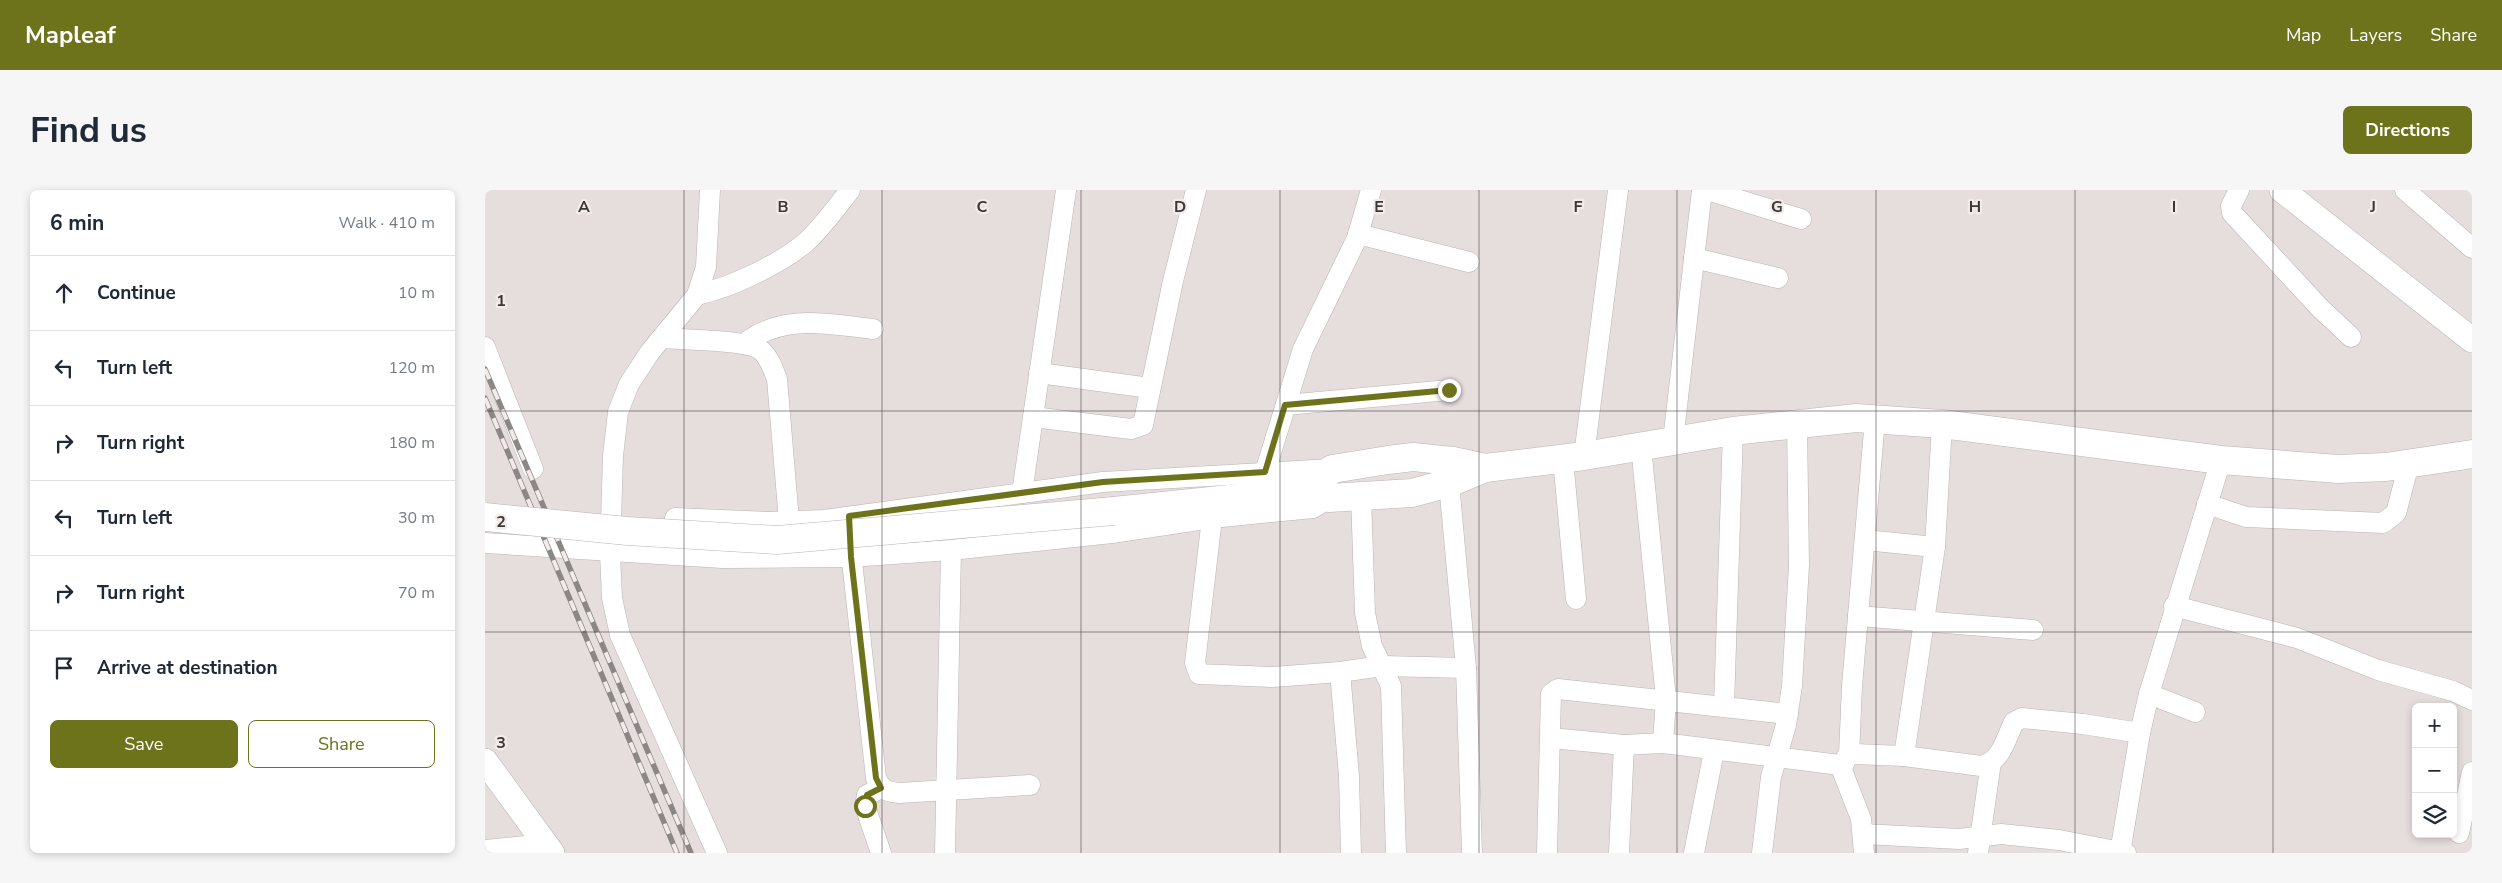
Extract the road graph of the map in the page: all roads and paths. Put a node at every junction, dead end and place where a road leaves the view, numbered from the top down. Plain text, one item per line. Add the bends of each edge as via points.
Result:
1 (709, 190) edge
2 (850, 190) edge
3 (1066, 190) edge
4 (1371, 190) edge
5 (1618, 190) edge
6 (1702, 190) edge
7 (1707, 190) edge
8 (2239, 190) edge
9 (2283, 190) edge
10 (2405, 190) edge
11 (1194, 191) edge
12 (1801, 219) dead end
13 (1358, 234) junction
14 (2472, 248) edge
15 (1694, 258) junction
16 (1469, 262) dead end
17 (1778, 278) dead end
18 (697, 296) junction
19 (873, 329) dead end
20 (2351, 337) dead end
21 (662, 338) junction
22 (2472, 340) edge
23 (744, 344) junction
24 (485, 347) edge
25 (1039, 373) junction
26 (1150, 388) junction
27 (1449, 390) dead end
28 (1285, 405) junction
29 (1033, 417) junction
30 (1875, 419) junction
31 (1797, 423) junction
32 (1942, 424) junction
33 (1733, 431) junction
34 (1673, 441) junction
35 (1641, 446) junction
36 (2472, 454) edge
37 (1573, 458) junction
38 (1388, 460) junction
39 (2221, 460) junction
40 (2409, 464) junction
41 (1485, 468) junction
42 (533, 469) dead end
43 (1332, 469) junction
44 (1265, 472) junction
45 (1449, 483) junction
46 (1022, 493) junction
47 (1318, 494) junction
48 (1393, 495) junction
49 (1361, 496) junction
50 (2207, 504) junction
51 (849, 516) junction
52 (485, 517) edge
53 (675, 518) dead end
54 (1213, 518) junction
55 (789, 522) junction
56 (1865, 540) junction
57 (485, 543) edge
58 (1935, 547) junction
59 (951, 550) junction
60 (610, 553) junction
61 (851, 557) junction
62 (1577, 599) dead end
63 (2174, 606) junction
64 (1858, 616) junction
65 (1925, 622) junction
66 (2033, 630) dead end
67 (1382, 666) junction
68 (1466, 668) junction
69 (1340, 672) junction
70 (2149, 694) junction
71 (1667, 699) junction
72 (2472, 700) edge
73 (1724, 706) junction
74 (2195, 712) dead end
75 (1788, 714) junction
76 (2139, 733) junction
77 (1551, 738) junction
78 (1663, 744) junction
79 (1624, 745) junction
80 (1714, 751) junction
81 (1905, 756) junction
82 (1777, 758) junction
83 (1845, 760) junction
84 (485, 761) edge
85 (1991, 762) junction
86 (2472, 772) edge
87 (485, 785) edge
88 (1030, 785) dead end
89 (881, 788) junction
90 (947, 790) junction
91 (2459, 833) dead end
92 (1863, 843) edge
93 (1980, 845) edge
94 (2057, 847) edge
95 (541, 849) edge
96 (485, 850) edge
97 (2123, 852) edge
98 (717, 853) edge
99 (881, 853) edge
100 (945, 853) edge
101 (1351, 853) edge
102 (1396, 853) edge
103 (1472, 853) edge
104 (1547, 853) edge
105 (1619, 853) edge
106 (1694, 853) edge
107 (1762, 853) edge

1 - 18 street via 705,267
2 - 18 street via 804,244 746,277
3 - 25 street
4 - 13 street
5 - 37 street
6 - 15 street
7 - 12 street
8 - 20 street via 2231,206 2232,213
9 - 22 main road
10 - 14 street
11 - 26 street
13 - 16 street
13 - 28 street via 1309,334
15 - 17 street
15 - 34 street
18 - 21 street
19 - 23 street via 788,324 758,332
21 - 23 street
21 - 60 street via 629,384 618,412
23 - 55 street via 761,350 771,362 777,379
24 - 42 street
25 - 26 street
25 - 29 street
26 - 29 street via 1145,419 1139,428
27 - 28 street
28 - 44 street
29 - 46 street
30 - 31 highway
30 - 32 highway
30 - 56 street
31 - 33 highway
31 - 75 street via 1799,565
32 - 39 highway
32 - 58 street
33 - 34 highway
33 - 73 street
34 - 35 highway
35 - 37 highway
35 - 71 street
36 - 40 highway
37 - 41 highway
37 - 62 street
38 - 41 highway via 1413,457
38 - 43 highway
38 - 48 highway via 1377,469 1376,479 1377,484
39 - 40 highway via 2338,469
39 - 50 street
40 - 50 street via 2396,513 2383,523 2246,517
41 - 45 highway
43 - 44 street
43 - 47 highway
44 - 46 street via 1103,482
45 - 48 highway
45 - 68 street
46 - 51 street
47 - 49 highway
47 - 52 highway, bridge via 777,540 627,531
47 - 54 street via 1313,508
48 - 49 highway
49 - 67 street via 1365,613 1372,646
50 - 63 street
51 - 55 street
51 - 61 street
53 - 55 street
54 - 59 street via 1112,533
54 - 69 street via 1195,664 1199,674 1273,677
56 - 58 street
56 - 64 street
57 - 60 street via 548,545
58 - 65 street
59 - 61 street
59 - 90 street
60 - 61 street via 722,558
60 - 98 street via 612,598 620,635
61 - 89 street via 876,778
63 - 70 street
63 - 72 street via 2297,638 2378,670 2453,691
64 - 65 street
64 - 83 street
65 - 66 street
65 - 81 street
67 - 68 street
67 - 69 street
67 - 102 street via 1391,686
68 - 103 street
69 - 101 street via 1349,776
70 - 74 street
70 - 76 street
71 - 73 street
71 - 77 street via 1556,689 1551,694
71 - 78 street
73 - 75 street
75 - 82 street
76 - 85 street via 2022,718 2013,722 1998,757
76 - 97 street
77 - 79 street
77 - 104 street
78 - 79 street
78 - 80 street
79 - 105 street
80 - 82 street
80 - 106 street
81 - 83 street
81 - 85 street via 1981,766
82 - 83 street
82 - 107 street via 1771,777
83 - 92 street via 1859,811
84 - 95 main road
85 - 93 street
86 - 91 street
87 - 95 main road
88 - 90 street
89 - 90 street via 889,792
89 - 99 street via 867,795 865,806
90 - 100 street
92 - 93 street via 1959,839
93 - 94 street via 2001,834
94 - 97 street
95 - 96 street

